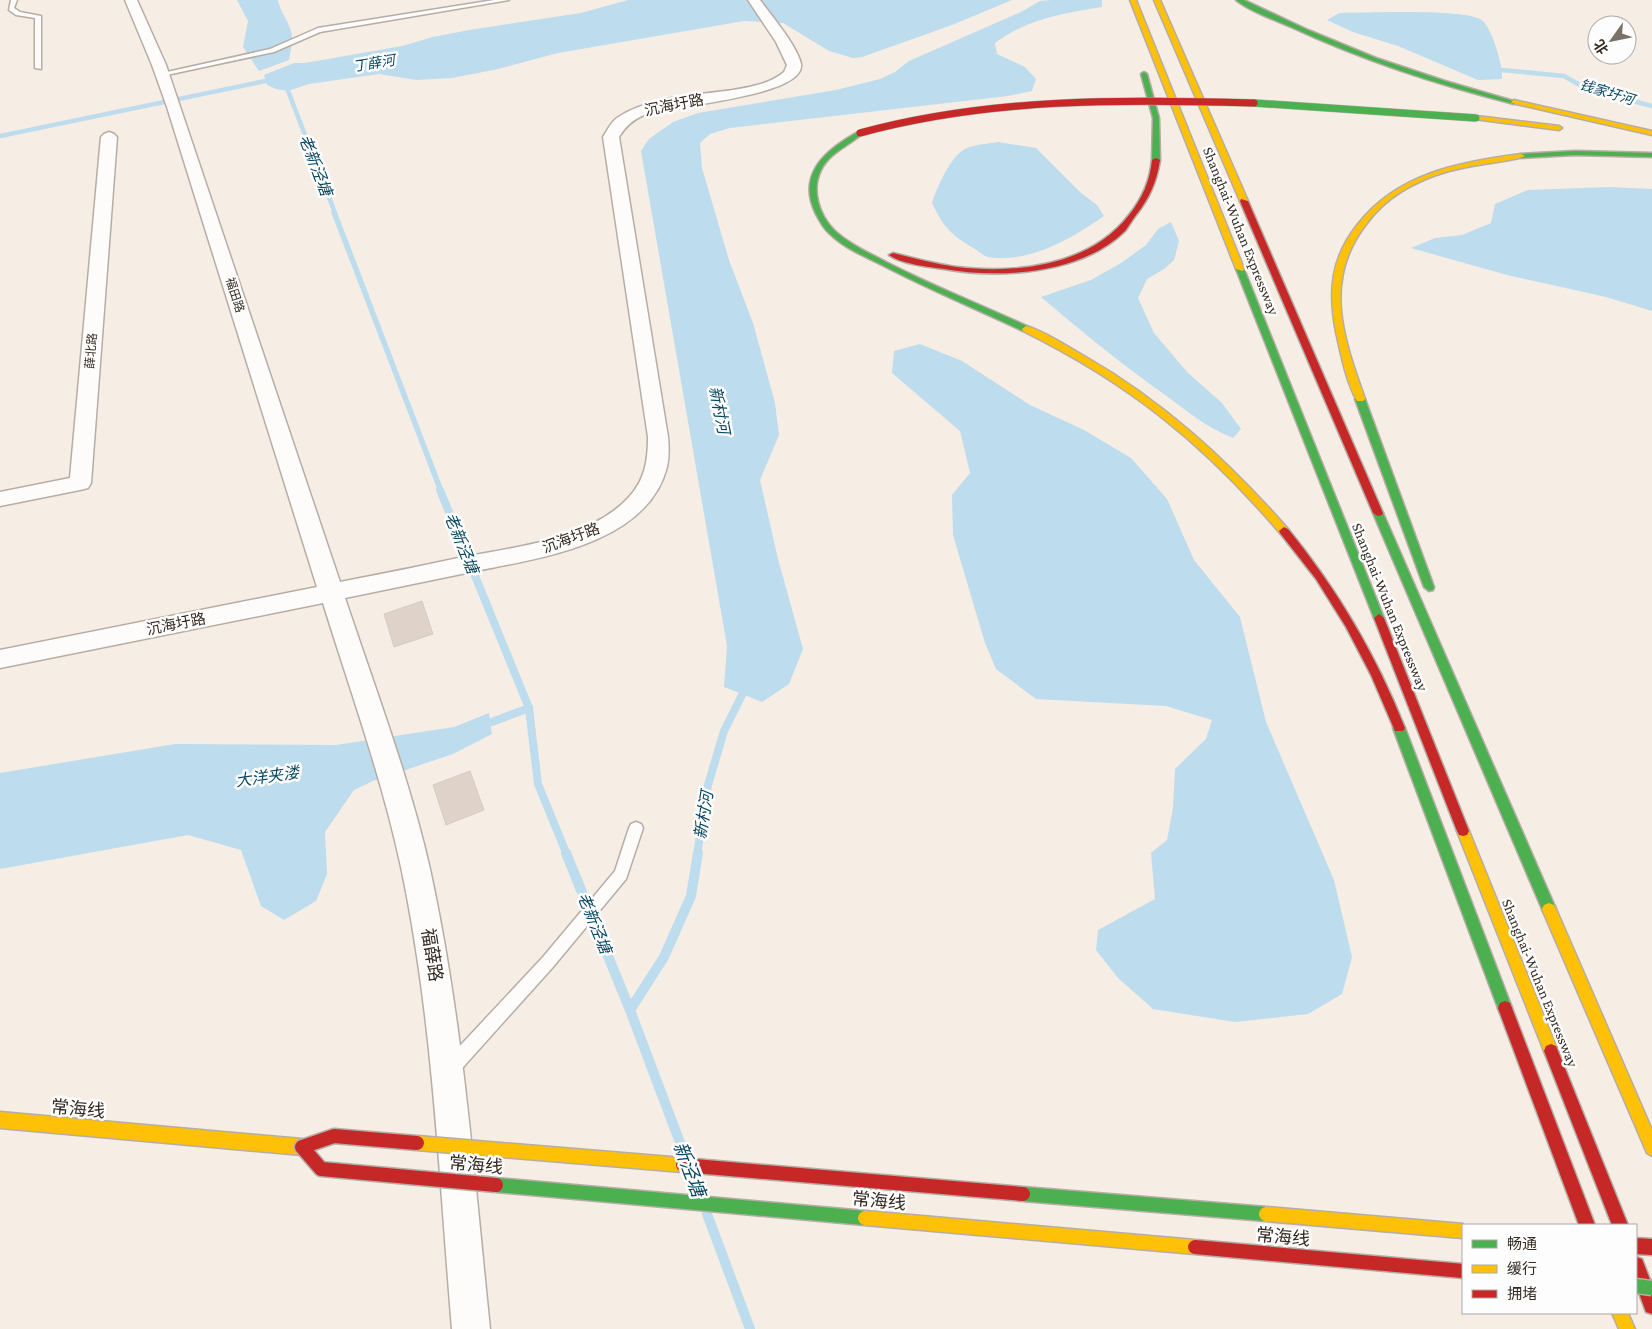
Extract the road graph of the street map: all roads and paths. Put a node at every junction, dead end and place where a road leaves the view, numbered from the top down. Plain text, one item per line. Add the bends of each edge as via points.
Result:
1 (14, 0) edge
2 (131, 0) edge
3 (506, 0) edge
4 (754, 0) edge
5 (1124, 0) edge
6 (1244, 2) edge
7 (1134, 3) edge
8 (1158, 3) edge
9 (1132, 28) dead end
10 (1142, 66) dead end
11 (39, 68) dead end
12 (162, 74) junction
13 (1571, 132) dead end
14 (1597, 133) dead end
15 (1652, 134) edge
16 (864, 136) junction
17 (108, 137) dead end
18 (1652, 141) edge
19 (1636, 143) dead end
20 (1652, 146) edge
21 (1652, 155) edge
22 (836, 164) dead end
23 (854, 234) dead end
24 (0, 498) edge
25 (332, 593) junction
26 (1434, 601) dead end
27 (0, 658) edge
28 (1465, 684) dead end
29 (636, 828) dead end
30 (1536, 880) junction
31 (447, 1072) junction
32 (0, 1120) edge
33 (302, 1147) junction
34 (1652, 1148) edge
35 (1587, 1224) edge
36 (1620, 1224) edge
37 (1462, 1231) edge
38 (1637, 1246) edge
39 (1652, 1247) edge
40 (1637, 1268) edge
41 (1462, 1271) edge
42 (1637, 1286) edge
43 (1652, 1288) edge
44 (1652, 1306) edge
45 (1620, 1314) edge
46 (471, 1329) edge
47 (1626, 1329) edge

1 - 11 lane via 11,10 38,16
2 - 12 street, 福田路
3 - 12 lane via 318,30 272,51
4 - 25 street, 沉海圩路 via 794,65 793,71 781,81 758,91 652,107 629,116 613,130 611,137 658,437 655,473 648,487 635,504 616,518 594,532 562,544
5 - 9 main road
6 - 15 main road via 1343,47 1448,84
7 - 36 main road, Shanghai-Wuhan Expressway
8 - 30 main road, Shanghai-Wuhan Expressway
10 - 23 main road via 1156,118 1156,162 1143,203 1128,223 1107,242 1075,258 1034,268 988,272 942,268 902,259 867,244
12 - 25 street, 福田路
13 - 16 main road, bridge via 1478,120 1359,113 1240,108 1082,108 929,120
14 - 18 main road
16 - 22 main road
16 - 35 main road via 826,155 812,178 814,203 828,227 888,267 1063,347 1118,378 1171,416 1220,459 1269,510 1353,628 1387,696
17 - 24 street, 薛北路 via 80,483
19 - 20 main road
21 - 26 main road via 1564,152 1472,162 1404,187 1377,204 1358,225 1345,249 1337,276 1338,305 1351,370
25 - 27 street, 沉海圩路
25 - 31 street, 福薛路 via 415,867 432,949
28 - 30 main road
29 - 31 lane via 620,874 548,962
30 - 34 main road, Shanghai-Wuhan Expressway
31 - 46 street, 福薛路
32 - 33 main road, 常海线
33 - 37 main road, 常海线, bridge via 334,1136
33 - 41 main road, 常海线, bridge via 321,1169
38 - 39 main road
40 - 44 main road
42 - 43 main road, bridge
45 - 47 main road

